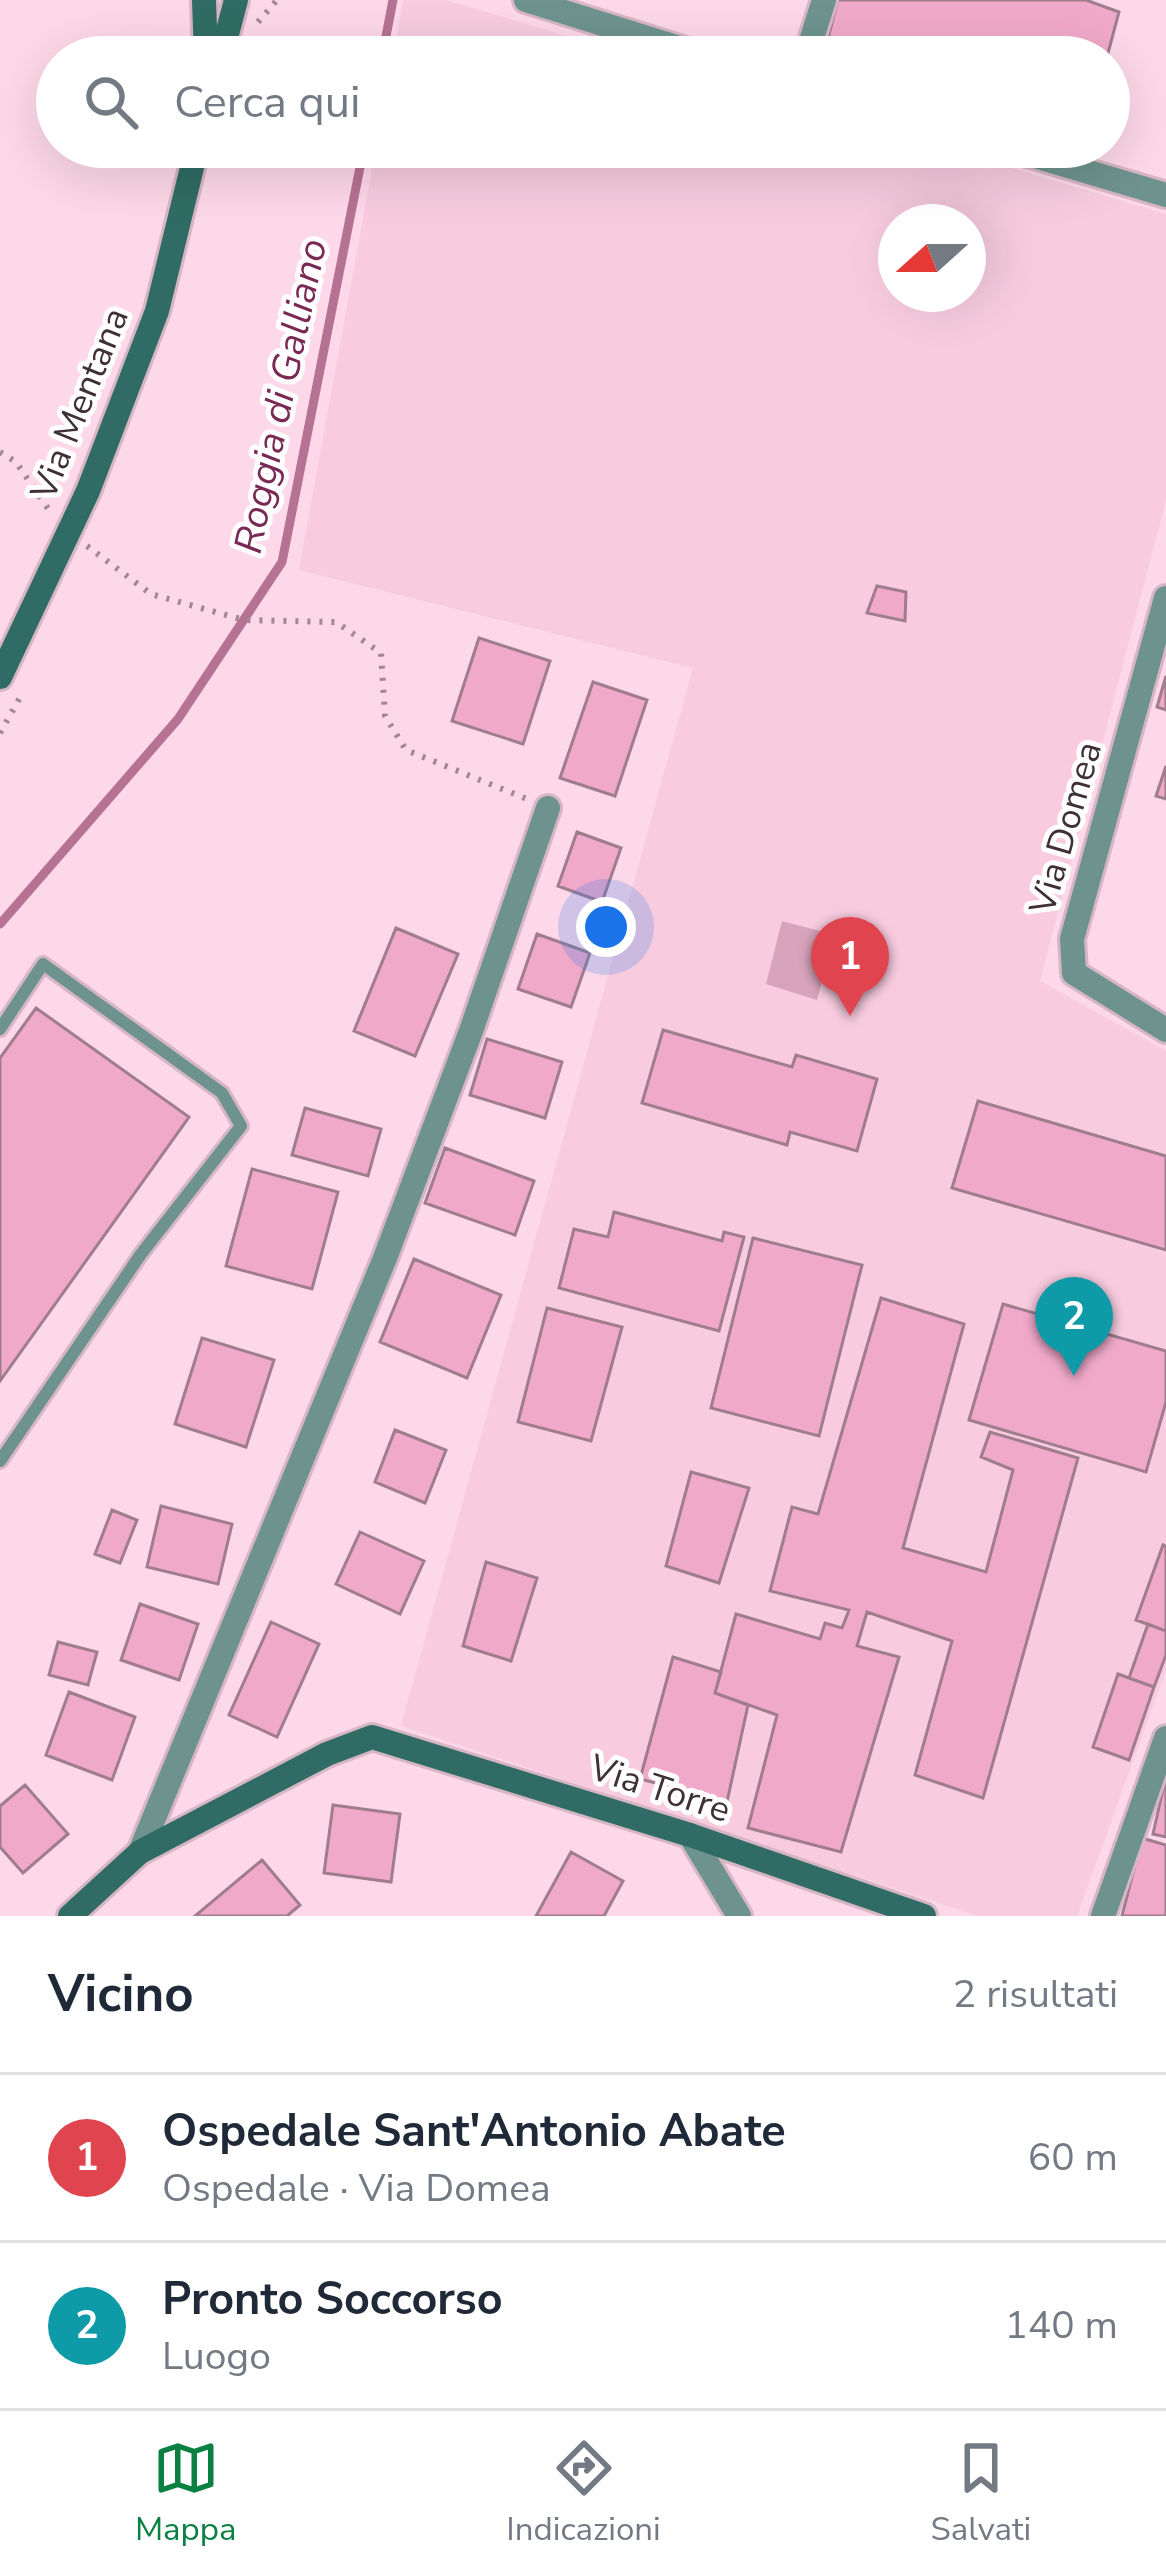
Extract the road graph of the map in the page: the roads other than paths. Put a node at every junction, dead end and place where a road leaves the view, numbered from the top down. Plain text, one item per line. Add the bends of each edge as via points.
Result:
1 (204, 0) edge
2 (236, 0) edge
3 (526, 0) edge
4 (824, 0) edge
5 (205, 36) edge
6 (226, 36) edge
7 (641, 36) edge
8 (813, 36) edge
9 (192, 168) edge
10 (1073, 168) edge
11 (1166, 196) edge
12 (1166, 598) edge
13 (0, 677) edge
14 (548, 808) road end
15 (0, 1029) edge
16 (1166, 1030) edge
17 (0, 1462) edge
18 (1166, 1738) edge
19 (690, 1835) junction
20 (140, 1852) junction
21 (70, 1916) edge
22 (739, 1916) edge
23 (924, 1916) edge
24 (1103, 1916) edge

1 - 5 street
2 - 6 street
3 - 7 street
4 - 8 street
9 - 13 street, Via Mentana via 157,311 88,491
10 - 11 street
12 - 16 street, Via Domea via 1072,939 1075,973
14 - 20 street via 385,1258
15 - 17 lane via 43,964 222,1093 241,1126 141,1254
18 - 24 street
19 - 20 street, Via Torre via 372,1737
19 - 22 street
19 - 23 street, Via Torre
20 - 21 street

